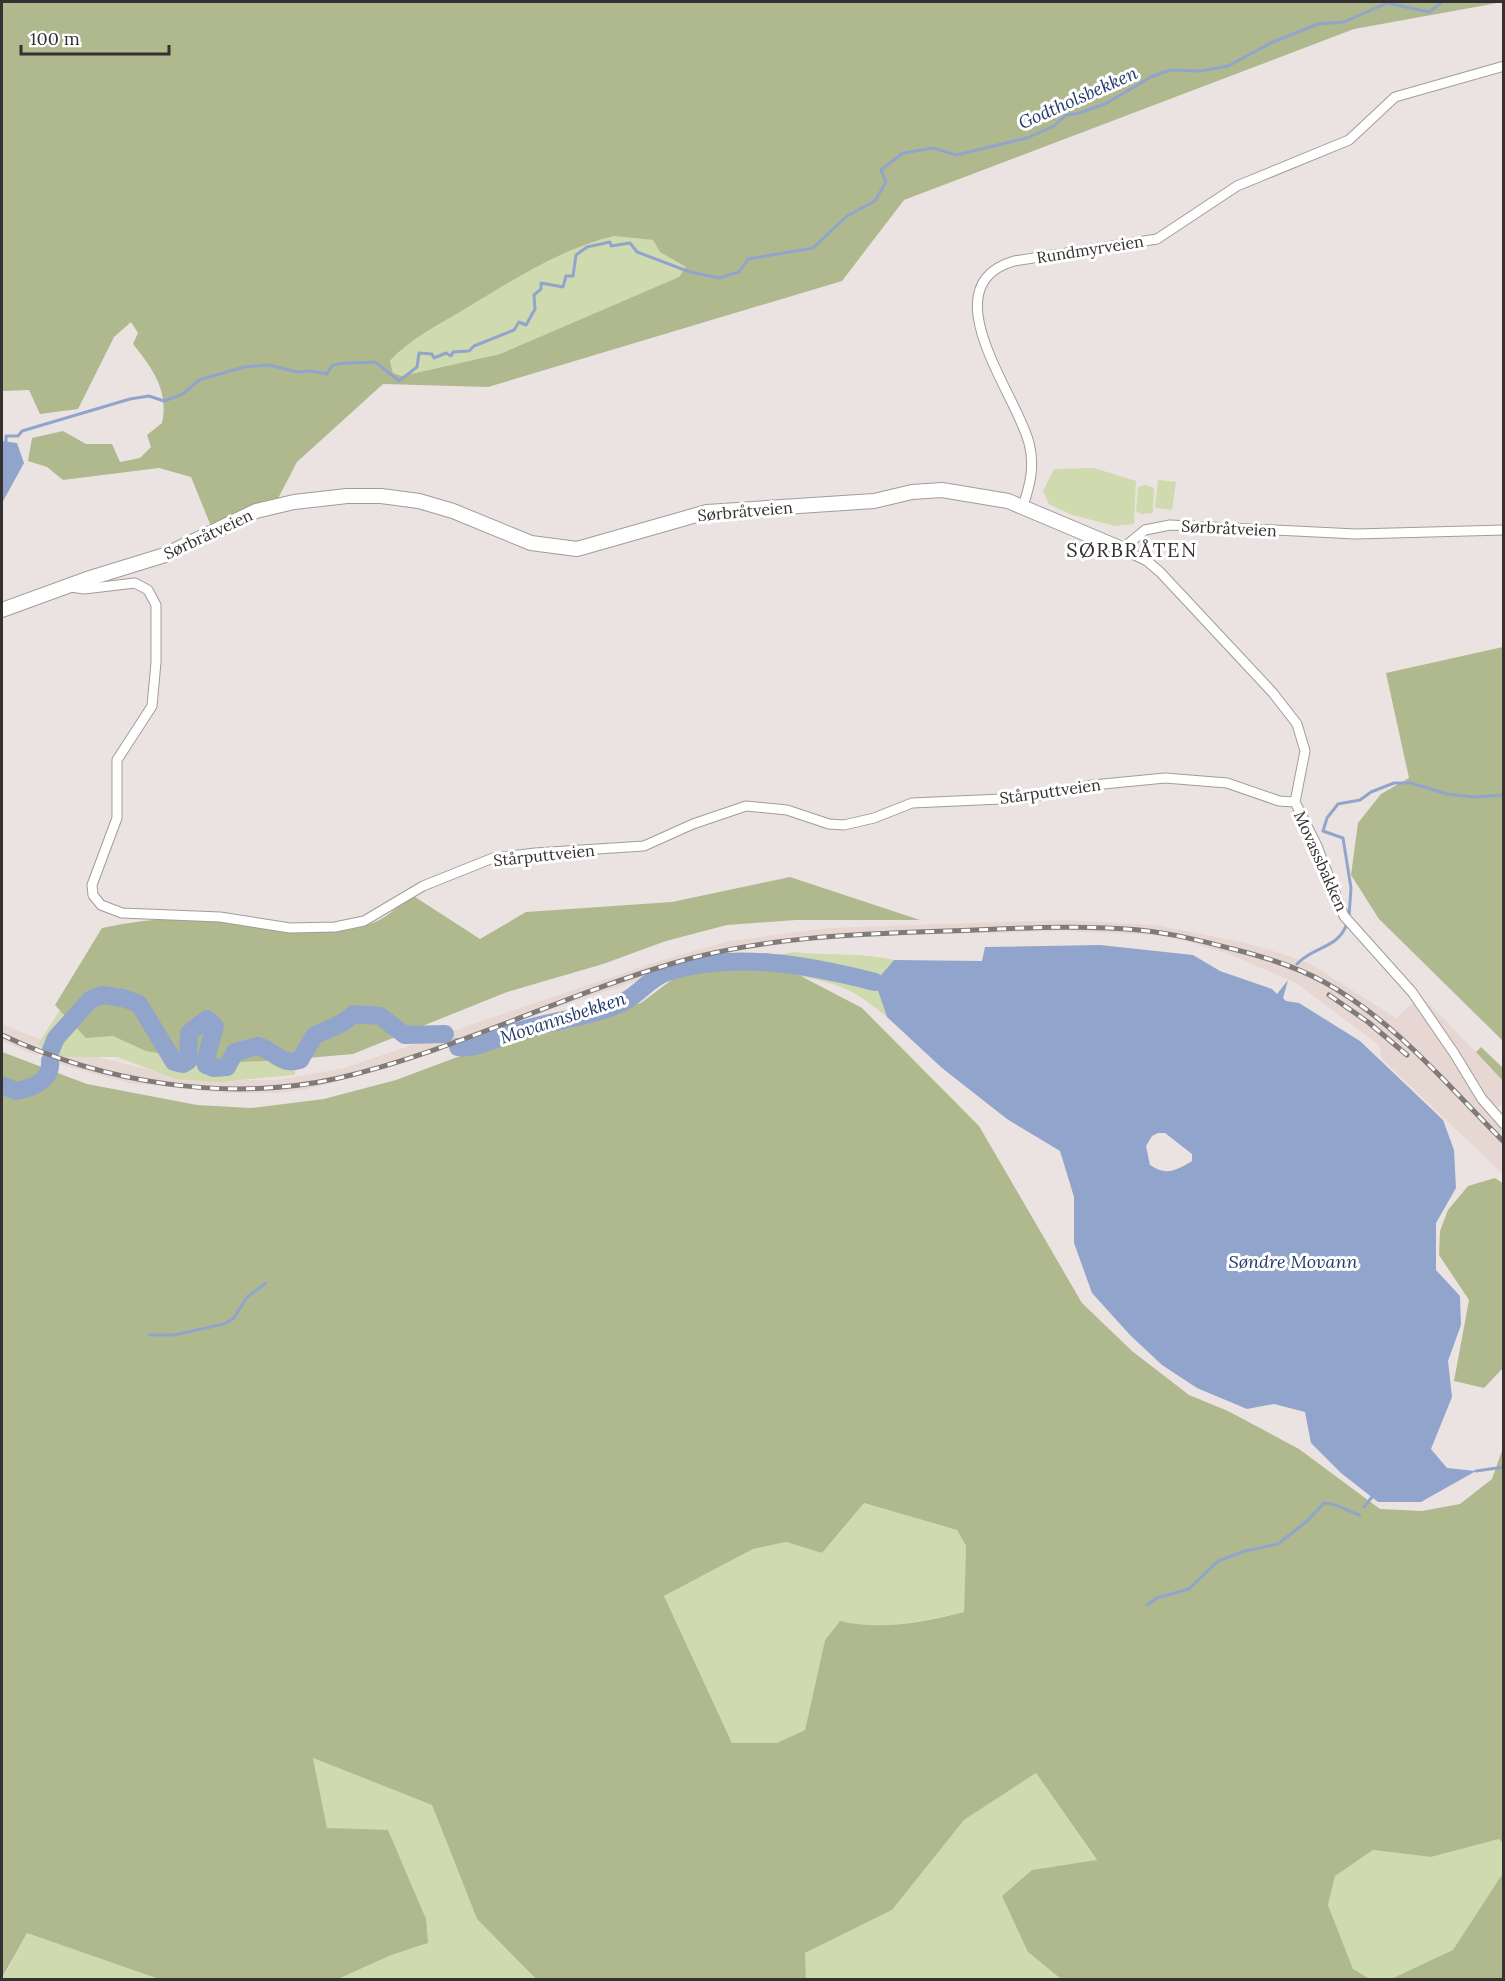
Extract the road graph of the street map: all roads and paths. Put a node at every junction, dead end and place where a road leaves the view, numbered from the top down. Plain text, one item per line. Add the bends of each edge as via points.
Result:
1 (1503, 66) edge
2 (1023, 506) junction
3 (1503, 530) edge
4 (1122, 549) junction
5 (68, 586) junction
6 (2, 610) edge
7 (1295, 802) junction
8 (1503, 1124) edge

1 - 2 street, Rundmyrveien via 1395,97 1348,140 1237,186 1157,239 1014,261 993,271 980,293 977,316 984,342 1029,441 1032,473
2 - 4 street, Sørbråtveien
2 - 5 street, Sørbråtveien via 960,492 922,491 874,501 707,512 577,549 531,543 419,501 381,496 331,498 256,511 165,555
3 - 4 street, Sørbråtveien via 1356,534 1170,525 1145,530
4 - 7 street, Movassbakken via 1160,572 1298,723 1305,751
5 - 6 street, Sørbråtveien
5 - 7 street, Stårputtveien via 84,589 135,583 148,590 156,605 152,706 117,760 117,818 92,885 93,895 101,905 122,913 220,917 290,928 349,925 380,913 423,886 493,858 644,846 708,818 753,805 844,825 912,802 1025,798 1093,785 1165,778 1227,783 1279,801
7 - 8 street, Movassbakken via 1347,919 1421,1005 1482,1099

